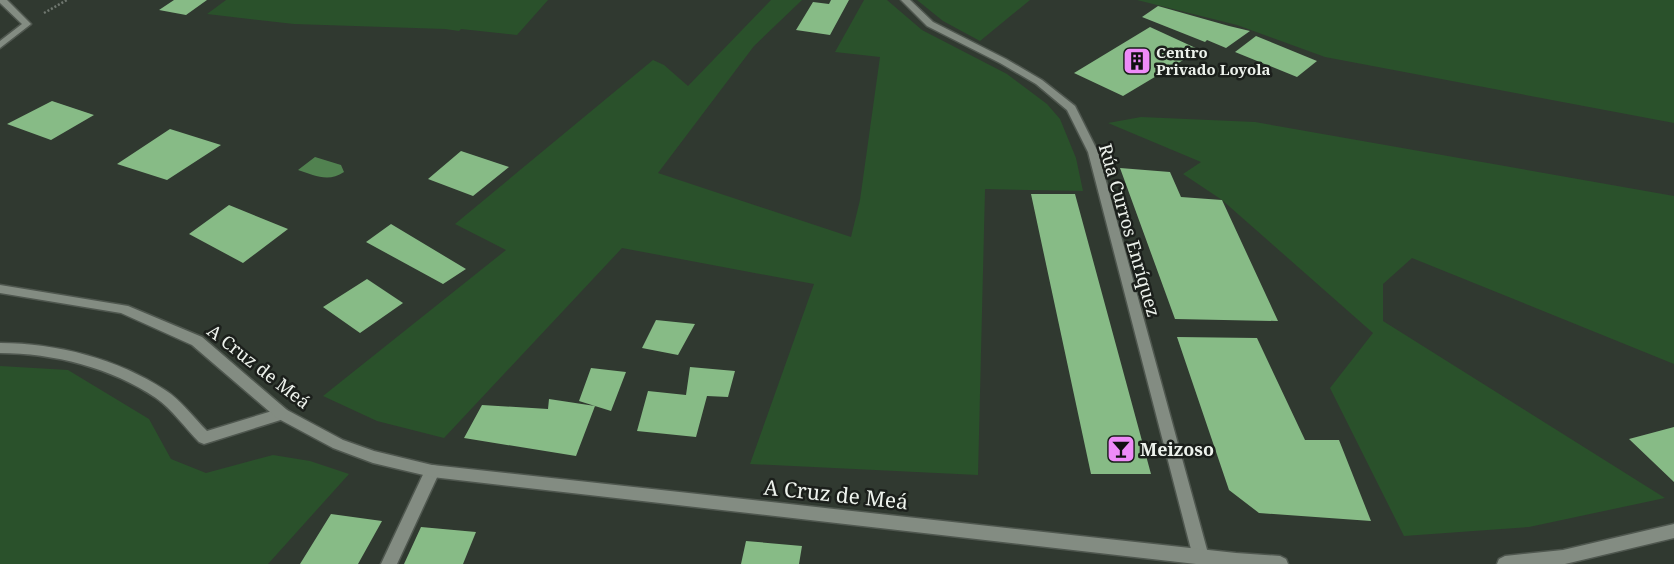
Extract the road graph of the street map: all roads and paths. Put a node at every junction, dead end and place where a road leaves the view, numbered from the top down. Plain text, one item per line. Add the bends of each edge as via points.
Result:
1 (2, 0) edge
2 (68, 0) edge
3 (905, 0) edge
4 (27, 24) junction
5 (0, 45) edge
6 (0, 289) edge
7 (0, 348) edge
8 (282, 414) junction
9 (432, 471) junction
10 (1674, 531) edge
11 (1201, 557) junction
12 (1237, 562) edge
13 (389, 564) edge
14 (1280, 564) edge
15 (1505, 564) edge

1 - 4 street
2 - 4 path
3 - 11 street, Rúa Curros Enríquez via 930,24 1039,82 1071,108 1093,152
4 - 5 street
6 - 8 street, A Cruz de Meá via 123,309 197,341
7 - 8 street via 58,354 112,368 162,395 204,438
8 - 9 street, A Cruz de Meá via 338,444 374,457
9 - 11 street, A Cruz de Meá
9 - 13 street
10 - 15 street via 1563,557
11 - 12 street, A Cruz de Meá
12 - 14 street, A Cruz de Meá

